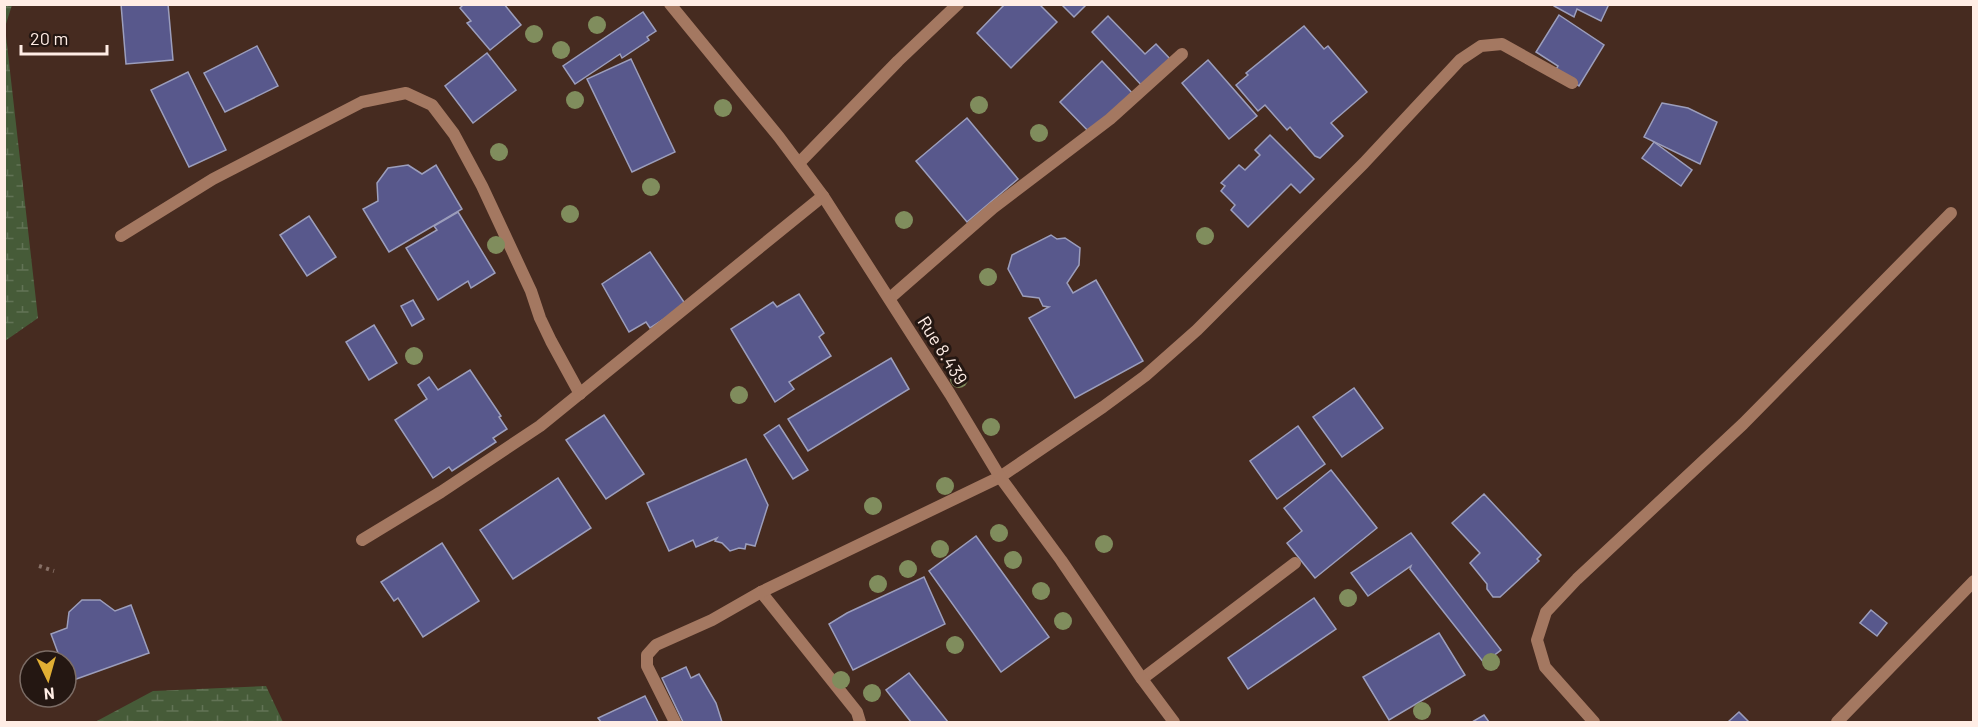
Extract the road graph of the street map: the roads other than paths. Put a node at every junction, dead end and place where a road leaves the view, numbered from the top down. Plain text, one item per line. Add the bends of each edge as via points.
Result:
1 (670, 4) edge
2 (958, 4) edge
3 (1182, 54) dead end
4 (1572, 83) dead end
5 (799, 163) junction
6 (823, 196) junction
7 (1951, 213) dead end
8 (121, 236) dead end
9 (890, 298) junction
10 (580, 394) junction
11 (1000, 477) junction
12 (362, 540) dead end
13 (1294, 563) dead end
14 (1974, 581) edge
15 (761, 592) junction
16 (1142, 679) junction
17 (675, 723) edge
18 (860, 723) edge
19 (1174, 723) edge
20 (1593, 723) edge
21 (1837, 723) edge

1 - 5 street, Rue 8.439
2 - 5 street
3 - 9 street via 1110,119 993,208
4 - 11 street via 1502,44 1481,46 1460,60 1364,163 1197,330 1145,376
5 - 6 street, Rue 8.439
6 - 9 street, Rue 8.439
6 - 10 street
7 - 20 street via 1743,424 1546,612 1537,640 1545,667
8 - 10 street via 213,179 362,102 406,93 432,105 454,134 531,291 550,341
9 - 11 street, Rue 8.439
10 - 12 street via 540,426
11 - 15 street
11 - 16 street, Rue 8.439
13 - 16 street
14 - 21 street
15 - 17 street via 656,645 648,655 648,666
15 - 18 street via 857,712
16 - 19 street, Rue 8.439

